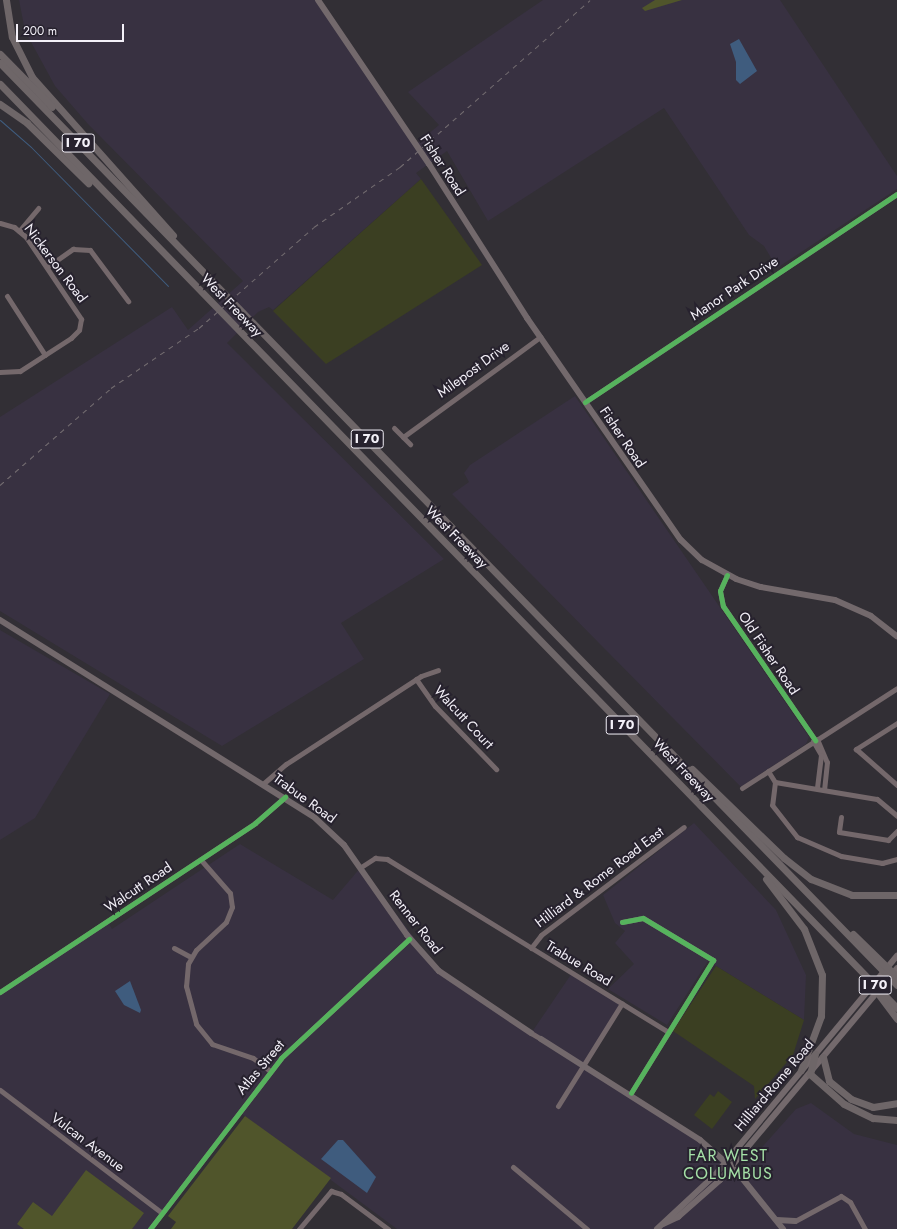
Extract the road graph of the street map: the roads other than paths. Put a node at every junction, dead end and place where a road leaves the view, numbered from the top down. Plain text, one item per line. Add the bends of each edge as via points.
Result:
1 (6, 0) edge
2 (318, 0) edge
3 (0, 54) edge
4 (0, 64) edge
5 (0, 84) edge
6 (0, 104) edge
7 (114, 170) junction
8 (897, 194) edge
9 (38, 208) dead end
10 (0, 223) edge
11 (19, 231) junction
12 (144, 234) junction
13 (47, 267) junction
14 (221, 288) junction
15 (7, 296) dead end
16 (128, 301) dead end
17 (540, 337) junction
18 (45, 355) junction
19 (0, 372) edge
20 (585, 402) junction
21 (394, 428) dead end
22 (403, 437) junction
23 (410, 444) dead end
24 (423, 521) junction
25 (727, 575) junction
26 (0, 620) edge
27 (897, 636) edge
28 (438, 670) dead end
29 (416, 679) junction
30 (897, 688) edge
31 (897, 723) edge
32 (815, 740) junction
33 (679, 760) junction
34 (496, 769) dead end
35 (768, 771) junction
36 (775, 782) junction
37 (264, 783) junction
38 (897, 785) edge
39 (742, 788) dead end
40 (817, 788) junction
41 (824, 789) junction
42 (285, 797) junction
43 (897, 816) edge
44 (841, 817) dead end
45 (684, 827) dead end
46 (897, 831) edge
47 (897, 859) edge
48 (200, 860) junction
49 (361, 867) junction
50 (791, 876) junction
51 (897, 895) edge
52 (622, 922) dead end
53 (409, 939) junction
54 (174, 948) dead end
55 (531, 948) junction
56 (897, 956) edge
57 (191, 957) junction
58 (852, 962) junction
59 (897, 968) edge
60 (897, 977) edge
61 (897, 986) edge
62 (0, 992) edge
63 (622, 1004) junction
64 (897, 1008) edge
65 (897, 1019) edge
66 (668, 1032) junction
67 (531, 1033) joint
68 (540, 1039) joint
69 (815, 1054) junction
70 (823, 1057) junction
71 (584, 1064) junction
72 (801, 1070) junction
73 (270, 1071) junction
74 (810, 1074) junction
75 (0, 1090) edge
76 (631, 1093) junction
77 (897, 1103) edge
78 (558, 1106) dead end
79 (897, 1120) edge
80 (726, 1161) junction
81 (732, 1166) junction
82 (513, 1167) dead end
83 (162, 1213) junction
84 (777, 1220) junction
85 (794, 1221) junction
86 (663, 1224) junction
87 (150, 1229) edge
88 (299, 1229) edge
89 (388, 1229) edge
90 (587, 1229) edge
91 (657, 1229) edge
92 (784, 1229) edge
93 (788, 1229) edge
94 (865, 1229) edge

1 - 7 highway via 12,37 24,64
2 - 17 main road, Fisher Road via 431,166
3 - 7 highway
4 - 14 highway, West Freeway / I 70
5 - 12 highway, West Freeway / I 70
6 - 12 highway via 27,123
7 - 14 highway
8 - 20 street, Manor Park Drive
9 - 11 street
10 - 11 street, Nickerson Road
11 - 13 street, Nickerson Road
12 - 24 highway, West Freeway / I 70
13 - 16 street via 73,249 90,250
13 - 18 street, Nickerson Road via 81,319 75,334
14 - 33 highway, West Freeway / I 70
15 - 18 street
17 - 20 main road, Fisher Road
17 - 22 street, Milepost Drive
18 - 19 street, Nickerson Road via 12,375
20 - 25 main road, Fisher Road via 675,533 702,560
21 - 22 street
22 - 23 street
24 - 58 highway, West Freeway / I 70
24 - 72 highway via 753,865 804,929 819,962 823,994 817,1031
25 - 27 main road, Fisher Road via 761,587 835,600 871,616
25 - 32 street, Old Fisher Road via 720,592 723,606
26 - 37 main road, Trabue Road
28 - 29 street
29 - 34 street, Walcutt Court via 435,706
29 - 37 street via 286,764
30 - 32 street
31 - 38 street via 856,749
32 - 35 street
32 - 40 street via 821,755
32 - 41 street via 827,762
33 - 50 highway, West Freeway / I 70
33 - 51 highway via 705,778 784,858 811,879 852,895
35 - 36 street
35 - 39 street
36 - 40 street
36 - 47 street via 772,805 797,837 841,856 882,863
37 - 42 main road, Trabue Road
40 - 41 street
41 - 43 street via 872,797
42 - 48 street, Walcutt Road via 276,808
42 - 49 main road, Trabue Road via 330,830
44 - 46 street via 839,832 888,840
45 - 55 street, Hilliard & Rome Road East via 541,935
48 - 57 street via 230,893 232,907 226,922
48 - 62 street, Walcutt Road
49 - 53 main road, Renner Road
49 - 55 street, Trabue Road via 375,858 387,859
50 - 60 highway via 807,887
50 - 61 highway, West Freeway / I 70
52 - 66 street via 643,918 713,960
53 - 67 main road, Renner Road via 449,979
53 - 73 street, Atlas Street
54 - 57 street
55 - 63 street, Trabue Road
56 - 69 main road, Hilliard-Rome Road
57 - 73 street via 186,986 200,1031 212,1044 253,1058
58 - 64 highway, West Freeway / I 70
58 - 65 highway
59 - 70 main road, Hilliard-Rome Road
63 - 66 street, Trabue Road
63 - 71 street
66 - 76 street
67 - 68 street, Renner Road
68 - 71 main road, Renner Road
69 - 72 main road, Hilliard-Rome Road
69 - 74 highway
70 - 74 main road, Hilliard-Rome Road
70 - 77 highway via 829,1081 851,1099 873,1107
71 - 76 main road, Renner Road
71 - 78 street
72 - 80 main road, Hilliard-Rome Road
73 - 83 street, Atlas Street
74 - 79 highway via 862,1115
74 - 81 main road, Hilliard-Rome Road
75 - 83 street, Vulcan Avenue
76 - 80 main road, Renner Road via 680,1124
80 - 81 main road, Renner Road
80 - 86 main road, Hilliard-Rome Road
81 - 84 main road, Renner Road
81 - 86 main road, Hilliard-Rome Road via 686,1211
82 - 90 street
83 - 87 street, Atlas Street
84 - 85 main road
84 - 92 main road, Renner Road
85 - 93 main road
85 - 94 street via 841,1196 850,1202
86 - 91 main road, Hilliard-Rome Road
88 - 89 street via 326,1194 336,1191

